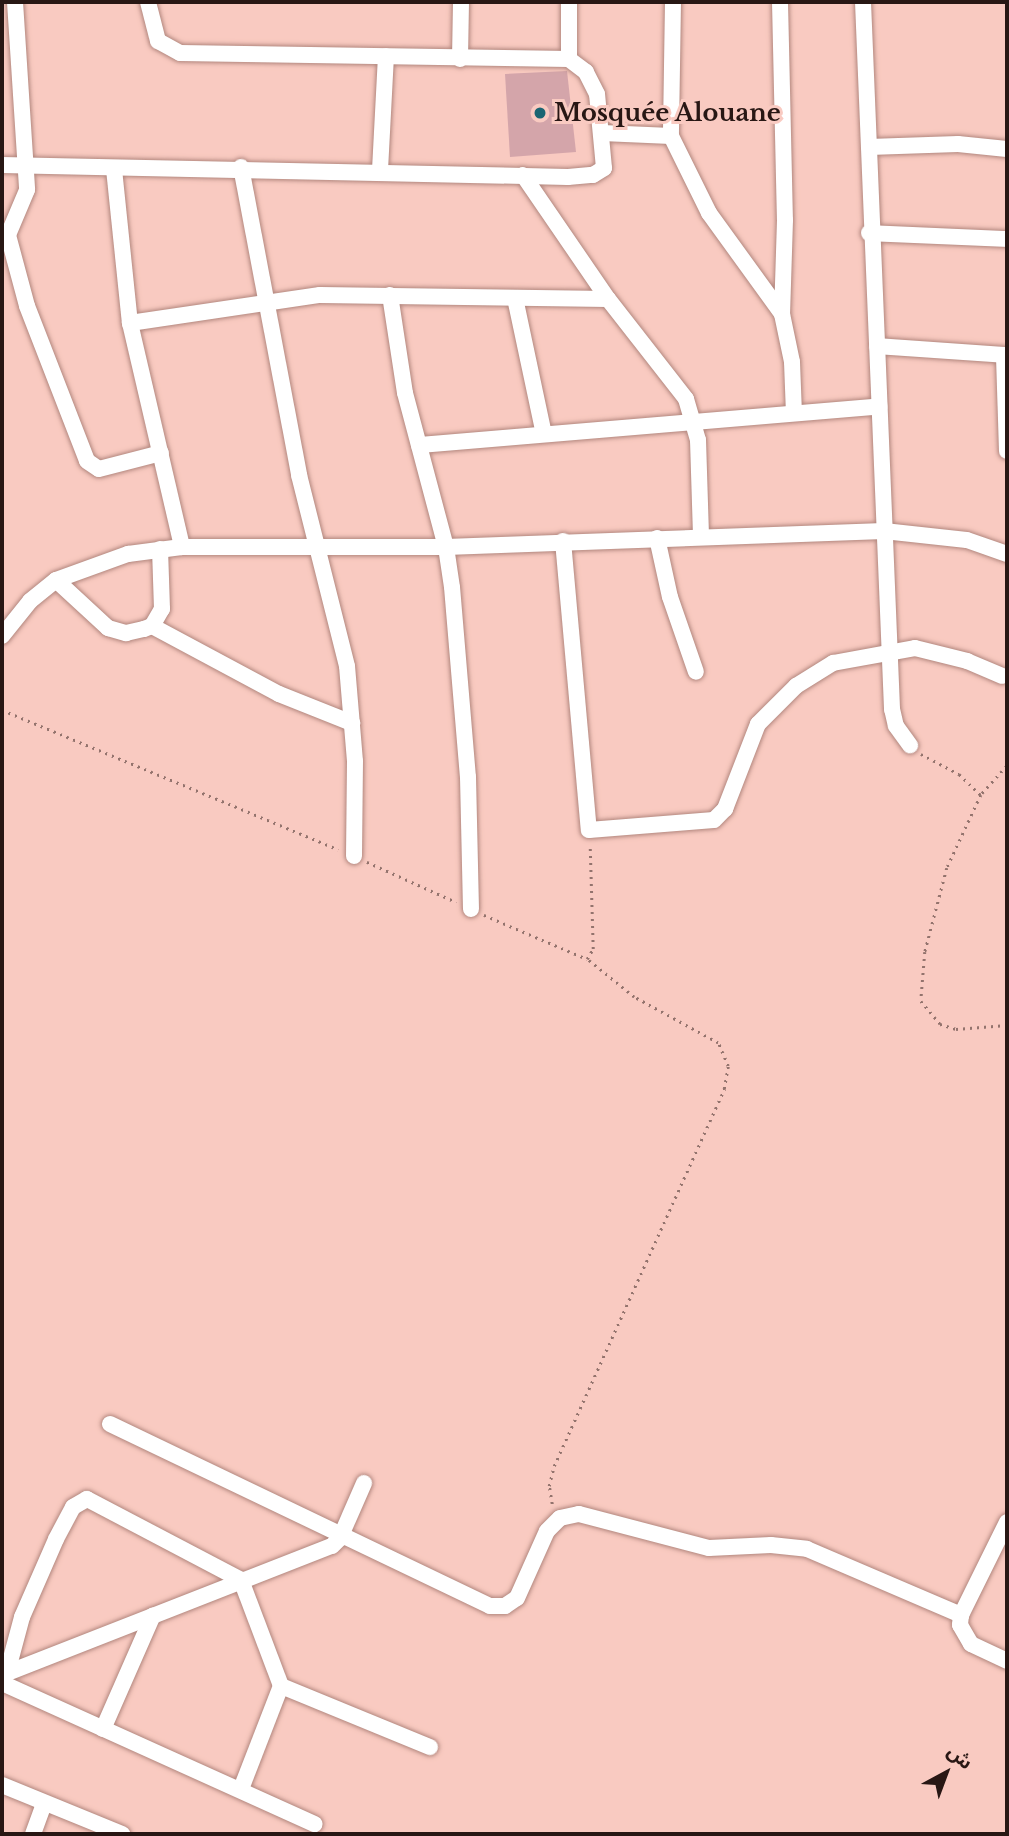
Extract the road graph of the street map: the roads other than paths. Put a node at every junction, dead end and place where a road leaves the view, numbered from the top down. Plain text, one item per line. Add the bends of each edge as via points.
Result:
1 (15, 2) edge
2 (148, 2) edge
3 (461, 2) edge
4 (569, 2) edge
5 (673, 2) edge
6 (780, 2) edge
7 (863, 2) edge
8 (386, 56) junction
9 (460, 59) junction
10 (569, 59) junction
11 (602, 133) junction
12 (671, 136) junction
13 (869, 147) junction
14 (1007, 149) edge
15 (2, 165) edge
16 (25, 165) junction
17 (241, 167) junction
18 (114, 169) junction
19 (380, 170) junction
20 (523, 175) junction
21 (869, 233) junction
22 (1007, 239) edge
23 (390, 295) junction
24 (514, 298) junction
25 (608, 299) junction
26 (263, 301) junction
27 (782, 314) junction
28 (130, 323) junction
29 (877, 346) junction
30 (1005, 356) edge
31 (879, 406) junction
32 (794, 413) junction
33 (695, 420) junction
34 (544, 434) junction
35 (419, 445) junction
36 (1007, 451) edge
37 (161, 453) junction
38 (884, 531) junction
39 (701, 536) junction
40 (657, 538) junction
41 (563, 541) junction
42 (181, 547) junction
43 (317, 547) junction
44 (446, 547) junction
45 (160, 549) junction
46 (1007, 554) edge
47 (56, 580) junction
48 (152, 626) junction
49 (2, 636) edge
50 (889, 650) junction
51 (696, 671) dead end
52 (1002, 676) dead end
53 (352, 723) junction
54 (910, 745) road end
55 (354, 856) dead end
56 (471, 909) dead end
57 (110, 1424) dead end
58 (364, 1483) dead end
59 (1006, 1530) edge
60 (340, 1538) junction
61 (241, 1580) junction
62 (153, 1615) junction
63 (961, 1615) junction
64 (1007, 1661) edge
65 (3, 1677) edge
66 (281, 1686) junction
67 (103, 1729) junction
68 (430, 1747) dead end
69 (2, 1785) edge
70 (241, 1789) junction
71 (44, 1803) junction
72 (314, 1824) dead end
73 (33, 1834) edge
74 (122, 1834) edge

1 - 16 street
2 - 8 street via 158,41 170,52
3 - 9 street
4 - 10 street
5 - 12 street
6 - 27 street via 785,220
7 - 13 street
8 - 9 street
8 - 19 street
9 - 10 street
10 - 11 street via 591,81
11 - 12 street
11 - 20 street via 601,173 583,177
12 - 27 street via 681,164 722,234
13 - 14 street via 958,144
13 - 21 street
15 - 16 street
16 - 18 street
16 - 37 street via 27,190 8,235 27,306 82,452 99,469
17 - 18 street
17 - 19 street
17 - 26 street
18 - 28 street
19 - 20 street
20 - 25 street
21 - 22 street
21 - 29 street
23 - 24 street
23 - 26 street
23 - 35 street via 405,393
24 - 25 street
24 - 34 street
25 - 33 street via 686,399
26 - 28 street
26 - 43 street
27 - 32 street via 792,362
28 - 37 street
29 - 30 street
29 - 31 street
30 - 36 street
31 - 32 street
31 - 38 street
32 - 33 street
33 - 34 street
33 - 39 street
34 - 35 street
35 - 44 street
37 - 42 street
38 - 39 street
38 - 46 street via 955,538
38 - 50 street
39 - 40 street
40 - 41 street
40 - 51 street via 670,597
41 - 44 street
41 - 50 street via 589,830 714,820 725,809 748,741 775,704 833,663
42 - 43 street
42 - 45 street
43 - 44 street
43 - 53 street via 345,655
44 - 56 street via 468,778
45 - 47 street via 100,562
45 - 48 street via 164,598
47 - 48 street via 108,628 125,633
47 - 49 street via 30,601
48 - 53 street via 279,694
50 - 52 street via 942,653
50 - 54 street via 892,709 896,726
53 - 55 street
57 - 60 street
58 - 60 street
59 - 63 street
60 - 61 street via 327,1549
60 - 63 street via 497,1607 517,1598 543,1539 560,1518 589,1514 660,1538 709,1548 771,1545 807,1549
61 - 62 street
61 - 65 street via 82,1498 55,1539
61 - 66 street
62 - 65 street
62 - 67 street
63 - 64 street via 965,1637
65 - 67 street
66 - 68 street
66 - 70 street
67 - 70 street
69 - 71 street
70 - 72 street
71 - 73 street
71 - 74 street

